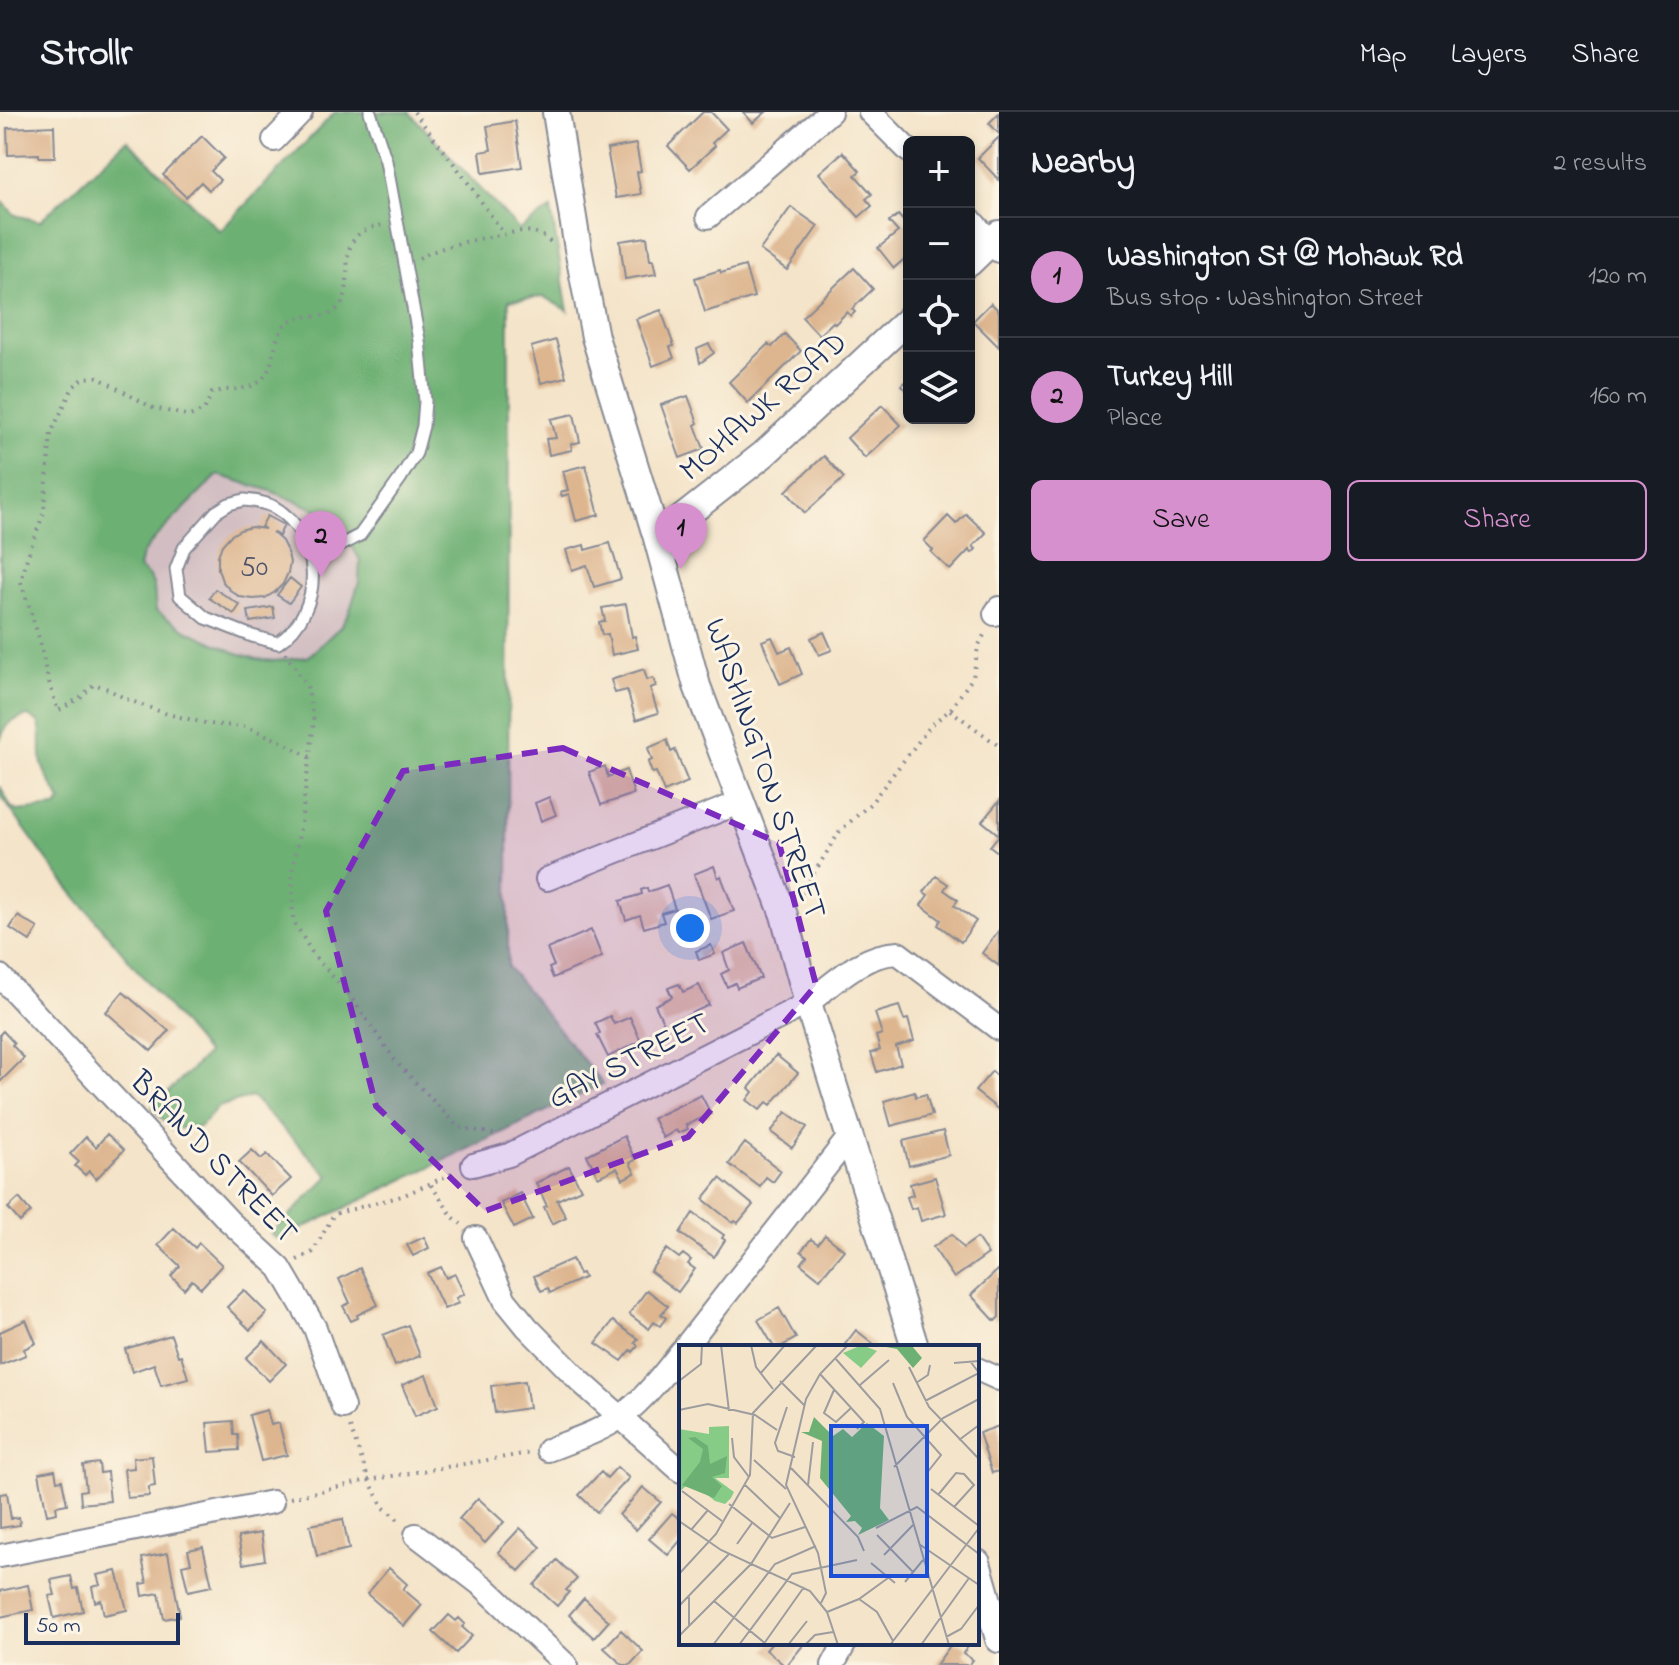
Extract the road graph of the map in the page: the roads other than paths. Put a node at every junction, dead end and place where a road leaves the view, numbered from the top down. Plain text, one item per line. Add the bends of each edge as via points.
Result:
1 (301, 112) edge
2 (370, 112) edge
3 (556, 112) edge
4 (830, 112) edge
5 (870, 112) edge
6 (274, 140) dead end
7 (903, 145) edge
8 (708, 217) dead end
9 (975, 224) edge
10 (996, 243) edge
11 (975, 259) edge
12 (903, 325) edge
13 (657, 538) junction
14 (310, 557) junction
15 (741, 802) junction
16 (547, 879) dead end
17 (0, 976) edge
18 (808, 1003) junction
19 (999, 1029) edge
20 (850, 1136) junction
21 (473, 1165) road end
22 (476, 1238) dead end
23 (686, 1345) edge
24 (918, 1345) edge
25 (679, 1354) edge
26 (979, 1370) edge
27 (999, 1379) edge
28 (343, 1407) road end
29 (620, 1417) junction
30 (548, 1450) road end
31 (679, 1469) edge
32 (272, 1502) road end
33 (416, 1535) road end
34 (0, 1556) edge
35 (979, 1570) edge
36 (999, 1639) edge
37 (844, 1645) edge
38 (566, 1665) edge
39 (833, 1665) edge

1 - 6 street
2 - 14 lane via 386,161 419,340 423,426 416,453 360,535
3 - 13 street, WASHINGTON STREET via 595,337
4 - 8 street
5 - 7 street
9 - 10 street
10 - 11 street
12 - 13 street, MOHAWK ROAD via 764,454
13 - 15 street, WASHINGTON STREET via 697,686
14 - 14 lane via 309,607 278,643 206,618 180,596 176,569 184,548 229,504 244,500 271,505 286,515 307,543
15 - 16 street
15 - 18 street, WASHINGTON STREET via 785,920
17 - 28 street, BRAND STREET via 229,1221 280,1268 315,1328
18 - 19 street, GAY STREET via 872,957 898,953
18 - 20 street, WASHINGTON STREET
18 - 21 street, GAY STREET via 509,1155
20 - 23 street
20 - 24 street, WASHINGTON STREET
22 - 29 street via 505,1300 553,1355
25 - 29 street
26 - 27 street
29 - 30 street
29 - 31 street
32 - 34 street
33 - 38 street via 484,1587
35 - 36 street
37 - 39 street

